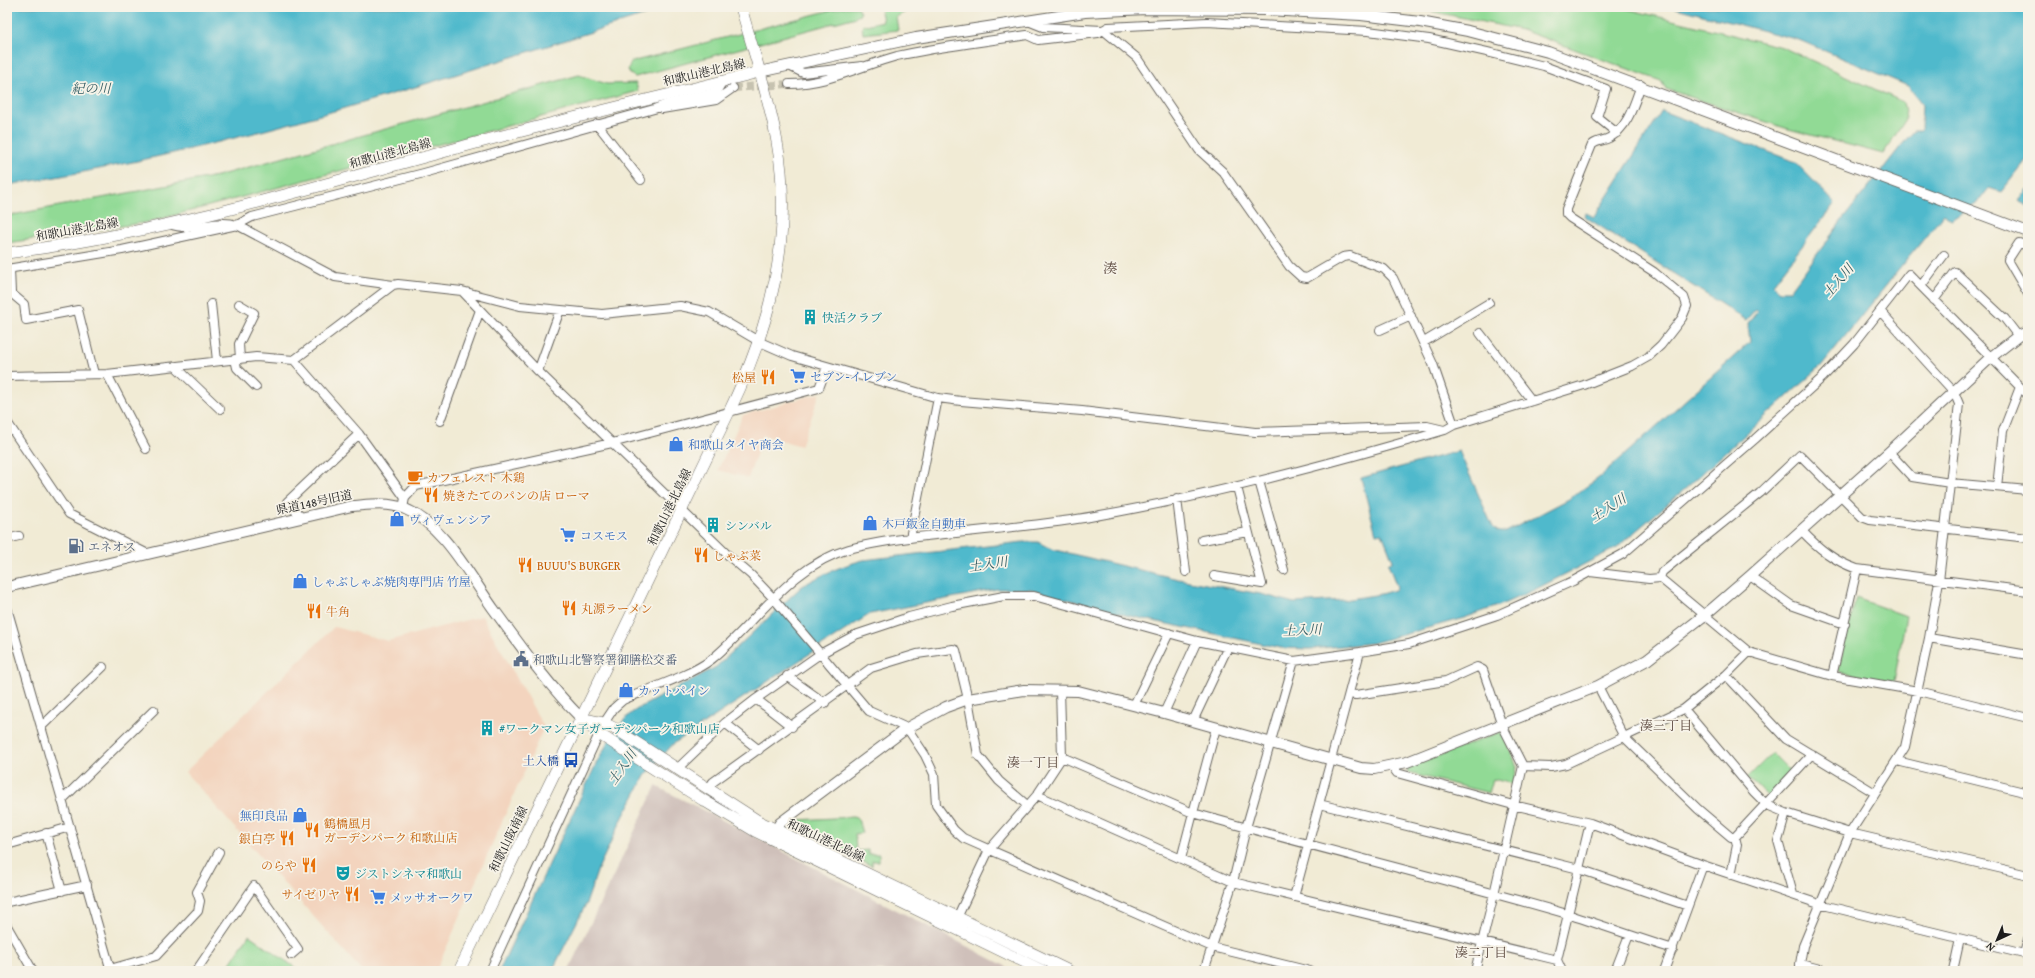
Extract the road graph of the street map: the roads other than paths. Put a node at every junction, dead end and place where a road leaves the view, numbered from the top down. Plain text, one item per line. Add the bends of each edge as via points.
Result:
1 (741, 7) edge
2 (1028, 21) junction
3 (1103, 30) junction
4 (789, 66) junction
5 (864, 66) junction
6 (759, 72) junction
7 (723, 81) junction
8 (789, 84) tunnel mouth
9 (1641, 85) junction
10 (733, 88) tunnel mouth
11 (654, 109) junction
12 (597, 124) junction
13 (1617, 133) junction
14 (641, 180) dead end
15 (170, 224) junction
16 (238, 225) junction
17 (2028, 232) edge
18 (2028, 246) edge
19 (7, 254) edge
20 (1944, 255) dead end
21 (8, 269) edge
22 (393, 285) junction
23 (1921, 286) junction
24 (462, 291) junction
25 (2028, 294) edge
26 (1934, 300) junction
27 (1489, 303) dead end
28 (211, 304) dead end
29 (239, 304) dead end
30 (480, 310) junction
31 (560, 310) junction
32 (1880, 312) junction
33 (1411, 316) junction
34 (1380, 330) dead end
35 (2028, 332) edge
36 (1480, 333) dead end
37 (2018, 336) junction
38 (760, 342) junction
39 (1424, 342) junction
40 (1990, 358) junction
41 (238, 359) junction
42 (294, 360) junction
43 (217, 361) junction
44 (175, 366) junction
45 (827, 367) junction
46 (538, 371) junction
47 (94, 374) junction
48 (107, 374) junction
49 (7, 376) edge
50 (256, 387) dead end
51 (2020, 387) junction
52 (1954, 392) junction
53 (2028, 395) edge
54 (938, 398) junction
55 (1532, 401) junction
56 (220, 409) dead end
57 (729, 412) junction
58 (440, 420) dead end
59 (7, 422) edge
60 (1454, 425) junction
61 (1445, 430) junction
62 (359, 434) junction
63 (612, 443) junction
64 (146, 449) dead end
65 (1889, 452) junction
66 (1259, 481) junction
67 (1950, 483) junction
68 (1237, 487) junction
69 (1997, 488) junction
70 (2028, 490) edge
71 (1840, 496) junction
72 (1177, 499) junction
73 (404, 503) junction
74 (682, 510) junction
75 (302, 518) junction
76 (1945, 528) junction
77 (1802, 531) junction
78 (1248, 532) junction
79 (19, 536) dead end
80 (910, 538) junction
81 (2028, 538) edge
82 (7, 539) edge
83 (1202, 540) dead end
84 (148, 554) junction
85 (1857, 569) junction
86 (1284, 570) dead end
87 (1186, 572) dead end
88 (1590, 572) junction
89 (1214, 576) dead end
90 (1750, 576) junction
91 (1660, 578) junction
92 (1939, 581) junction
93 (7, 587) edge
94 (2028, 591) edge
95 (775, 601) junction
96 (7, 608) edge
97 (1706, 614) junction
98 (1845, 624) junction
99 (1169, 633) junction
100 (1929, 638) junction
101 (1197, 641) junction
102 (1227, 649) junction
103 (819, 652) junction
104 (1360, 652) junction
105 (1749, 652) junction
106 (2028, 655) edge
107 (1294, 661) junction
108 (103, 667) dead end
109 (1726, 675) junction
110 (787, 676) junction
111 (1832, 676) junction
112 (849, 685) junction
113 (1598, 686) junction
114 (1060, 690) junction
115 (1918, 691) junction
116 (1349, 694) junction
117 (756, 699) junction
118 (968, 699) junction
119 (824, 703) junction
120 (1134, 705) junction
121 (1684, 709) junction
122 (154, 710) dead end
123 (1164, 713) junction
124 (581, 718) junction
125 (2028, 718) edge
126 (1193, 721) junction
127 (725, 723) junction
128 (609, 725) junction
129 (1502, 725) junction
130 (41, 727) junction
131 (792, 727) junction
132 (907, 728) junction
133 (1216, 728) junction
134 (603, 736) junction
135 (1624, 737) junction
136 (1269, 744) junction
137 (759, 750) junction
138 (1812, 754) junction
139 (1062, 757) junction
140 (1331, 760) junction
141 (1897, 761) junction
142 (1391, 765) junction
143 (1523, 766) junction
144 (677, 769) junction
145 (708, 789) junction
146 (1875, 793) junction
147 (2028, 793) edge
148 (1037, 795) junction
149 (62, 800) junction
150 (1319, 804) junction
151 (1513, 804) junction
152 (1767, 805) junction
153 (1028, 806) junction
154 (1193, 813) junction
155 (1786, 813) junction
156 (1590, 823) junction
157 (70, 827) junction
158 (1246, 828) junction
159 (1850, 832) junction
160 (46, 833) junction
161 (773, 834) junction
162 (1735, 837) junction
163 (7, 845) edge
164 (1308, 845) junction
165 (989, 850) junction
166 (1504, 850) junction
167 (219, 852) dead end
168 (1181, 859) junction
169 (1703, 864) junction
170 (1579, 869) junction
171 (1731, 874) junction
172 (2028, 875) edge
173 (1233, 882) junction
174 (86, 885) junction
175 (62, 891) junction
176 (1494, 894) junction
177 (1792, 894) junction
178 (1294, 897) junction
179 (7, 902) edge
180 (1819, 904) junction
181 (1688, 906) junction
182 (1568, 915) junction
183 (958, 917) junction
184 (7, 926) edge
185 (952, 928) junction
186 (1629, 935) junction
187 (1960, 939) junction
188 (2028, 939) edge
189 (1482, 942) junction
190 (1212, 947) junction
191 (1673, 950) junction
192 (291, 955) dead end
193 (2026, 955) edge
194 (1557, 960) junction
195 (1800, 967) edge
196 (110, 970) edge
197 (33, 971) edge
198 (196, 971) edge
199 (459, 971) edge
200 (490, 971) edge
201 (1043, 971) edge
202 (1069, 971) edge
203 (1204, 971) edge
204 (1310, 971) edge
205 (1475, 971) edge
206 (1562, 971) edge
207 (1615, 971) edge
208 (1664, 971) edge
209 (1828, 971) edge
210 (1953, 971) edge

1 - 6 main road
2 - 3 street via 1043,27
2 - 4 street via 882,44
2 - 9 street via 1085,12 1146,9 1266,10 1361,15 1420,22 1507,40
3 - 5 street via 1098,33 1038,40 1027,36 978,42 899,56
3 - 13 street via 1152,24 1207,22 1368,31 1429,39 1544,66 1606,89 1597,116
3 - 33 street via 1137,58 1199,150 1223,172 1295,273 1307,278 1343,257 1357,258 1384,269 1393,278
4 - 5 street via 803,73
4 - 6 street
5 - 8 street via 853,72 809,84
6 - 7 main road, 和歌山港北島線
6 - 38 main road, 和歌山港北島線 via 777,142 783,190 782,225 775,282
7 - 11 street via 716,92
7 - 15 main road, 和歌山港北島線 via 527,129
9 - 13 street via 1627,121
9 - 17 street
10 - 11 street via 716,100
11 - 12 street
12 - 14 street
12 - 16 street via 424,173 252,217
13 - 55 street via 1592,145 1566,214 1654,272 1684,297 1687,306 1678,324 1661,345 1632,366 1584,385
15 - 16 street via 180,228 227,222
15 - 19 main road, 和歌山港北島線
16 - 21 street via 122,250
16 - 22 street via 335,277
18 - 25 street via 2019,243 2008,260
20 - 23 street
21 - 47 street via 11,293 24,304 26,320 78,310
22 - 24 street via 405,284
22 - 42 street
23 - 26 street
23 - 32 street via 1909,274
24 - 30 street
24 - 31 street via 520,306
26 - 37 street via 1955,272 2005,319
26 - 40 street
27 - 39 street
28 - 43 street
29 - 41 street via 254,313 239,344
30 - 46 street
30 - 58 street
31 - 38 street via 602,314 680,306 709,312
31 - 46 street
32 - 52 street
32 - 88 street via 1823,377 1755,439 1622,554
33 - 34 street
33 - 39 street
35 - 37 street
36 - 55 street
37 - 40 street
38 - 45 street
38 - 57 main road, 和歌山港北島線
39 - 60 street
40 - 51 street
40 - 52 street
41 - 42 street via 256,357
41 - 43 street
41 - 50 street via 237,368
42 - 62 street
43 - 44 street
44 - 48 street
44 - 56 street
45 - 54 street
45 - 57 street via 819,388
46 - 63 street
47 - 48 street
47 - 49 street
48 - 64 street
51 - 53 street
51 - 69 street via 2003,431
52 - 65 street
52 - 67 street via 1959,404
54 - 61 street via 1082,411 1255,432 1427,426
54 - 80 street
55 - 60 street
57 - 63 street
57 - 74 main road, 和歌山港北島線
59 - 84 street via 69,514
60 - 61 street
61 - 66 street
62 - 73 street
62 - 75 street via 288,502
63 - 73 street via 416,486
63 - 74 street
65 - 67 street via 1912,477
65 - 71 street
66 - 68 street
66 - 86 street
67 - 69 street
67 - 76 street
68 - 72 street
68 - 78 street
69 - 70 street
71 - 76 street via 1862,517 1870,520
71 - 77 street
71 - 91 street via 1800,455 1760,493 1662,572
72 - 80 street via 1095,516
72 - 87 street
73 - 75 street, 県道148号旧道 via 352,506
73 - 124 street, 県道148号旧道 via 439,533 495,611 566,703
74 - 95 street
74 - 124 main road, 和歌山港北島線
75 - 84 street, 県道148号旧道
76 - 81 street
76 - 92 street
77 - 85 street via 1839,563
77 - 90 street
78 - 83 street
78 - 89 street via 1262,584
79 - 82 street
80 - 95 street via 849,549 830,556 792,580
84 - 93 street, 県道148号旧道
85 - 92 street
85 - 98 street
88 - 91 street
88 - 104 street via 1497,615 1410,644
90 - 97 street
90 - 98 street via 1791,605
91 - 97 street
92 - 94 street
92 - 100 street
95 - 103 street
95 - 128 street via 709,661 695,670 623,700 614,708
96 - 130 street
97 - 105 street
97 - 113 street via 1647,660
98 - 111 street
99 - 101 street
99 - 103 street via 1034,596 1004,596 909,617 855,635
99 - 120 street
100 - 106 street
100 - 115 street
101 - 102 street
101 - 123 street
102 - 107 street
102 - 126 street
103 - 110 street
103 - 112 street
104 - 107 street
104 - 116 street
105 - 109 street
105 - 111 street
107 - 136 street
108 - 130 street
109 - 121 street
109 - 138 street via 1786,739
110 - 117 street
110 - 119 street
111 - 115 street
112 - 118 street via 871,668 917,654 953,648 956,650
112 - 119 street
112 - 132 street via 869,710
113 - 129 street
113 - 135 street
114 - 118 street via 1024,690
114 - 120 street via 1078,691
114 - 139 street
115 - 125 street
115 - 141 street via 1905,747
116 - 129 street via 1446,681 1477,667 1483,670
116 - 140 street
117 - 127 street
117 - 131 street
118 - 132 street via 946,707
118 - 153 street via 978,755 999,781
119 - 131 street
120 - 123 street
121 - 135 street
121 - 152 street
122 - 149 street
123 - 126 street
124 - 128 main road, 和歌山港北島線
124 - 134 main road, 和歌山港北島線
124 - 199 main road, 和歌山阪南線
126 - 133 street
127 - 137 street
127 - 144 street
128 - 134 street
128 - 144 main road, 和歌山港北島線
129 - 142 street via 1407,762
129 - 143 street
130 - 149 street
131 - 137 street
132 - 161 street via 780,823
132 - 165 street via 934,774 936,805 963,838
133 - 136 street
133 - 154 street
134 - 161 main road, 和歌山港北島線 via 713,807
134 - 200 street
135 - 143 street via 1566,764 1551,767
135 - 162 street via 1698,809 1731,837
136 - 140 street
136 - 158 street
137 - 145 street via 713,782
138 - 146 street
138 - 152 street
139 - 148 street
139 - 154 street
140 - 142 street via 1361,768 1374,769
140 - 150 street
141 - 146 street
141 - 147 street
142 - 151 street via 1397,773
143 - 151 street
144 - 145 main road, 和歌山港北島線
145 - 161 main road, 和歌山港北島線
146 - 159 street
148 - 153 street
148 - 168 street
149 - 157 street
150 - 164 street
150 - 166 street
151 - 156 street
151 - 166 street
152 - 155 street
152 - 162 street
153 - 165 street
154 - 158 street
154 - 168 street
155 - 159 street
155 - 177 street via 1778,841
156 - 169 street
156 - 170 street
157 - 160 street
157 - 174 street
158 - 164 street
158 - 173 street
159 - 172 street
159 - 180 street
160 - 163 street
160 - 175 street
161 - 183 main road, 和歌山港北島線
161 - 185 main road, 和歌山港北島線
162 - 171 street via 1737,845
164 - 176 street
164 - 178 street
165 - 183 street
165 - 190 street
166 - 170 street
166 - 176 street
167 - 196 street via 197,892 200,902 198,911 156,956
168 - 173 street
169 - 171 street
169 - 181 street
170 - 181 street
170 - 182 street
171 - 177 street
173 - 178 street
173 - 190 street
174 - 175 street
174 - 196 street
175 - 179 street
176 - 182 street
176 - 189 street
177 - 180 street
178 - 189 street
180 - 187 street
180 - 195 street via 1804,946
181 - 191 street
182 - 186 street
182 - 194 street
183 - 185 street
183 - 202 main road, 和歌山港北島線
184 - 197 street
185 - 201 main road, 和歌山港北島線
186 - 191 street
186 - 207 street
187 - 193 street
187 - 210 street
188 - 193 street
189 - 194 street
189 - 205 street
190 - 203 street
190 - 204 street
191 - 208 street
192 - 198 street via 298,950 254,886
194 - 206 street
195 - 209 street

